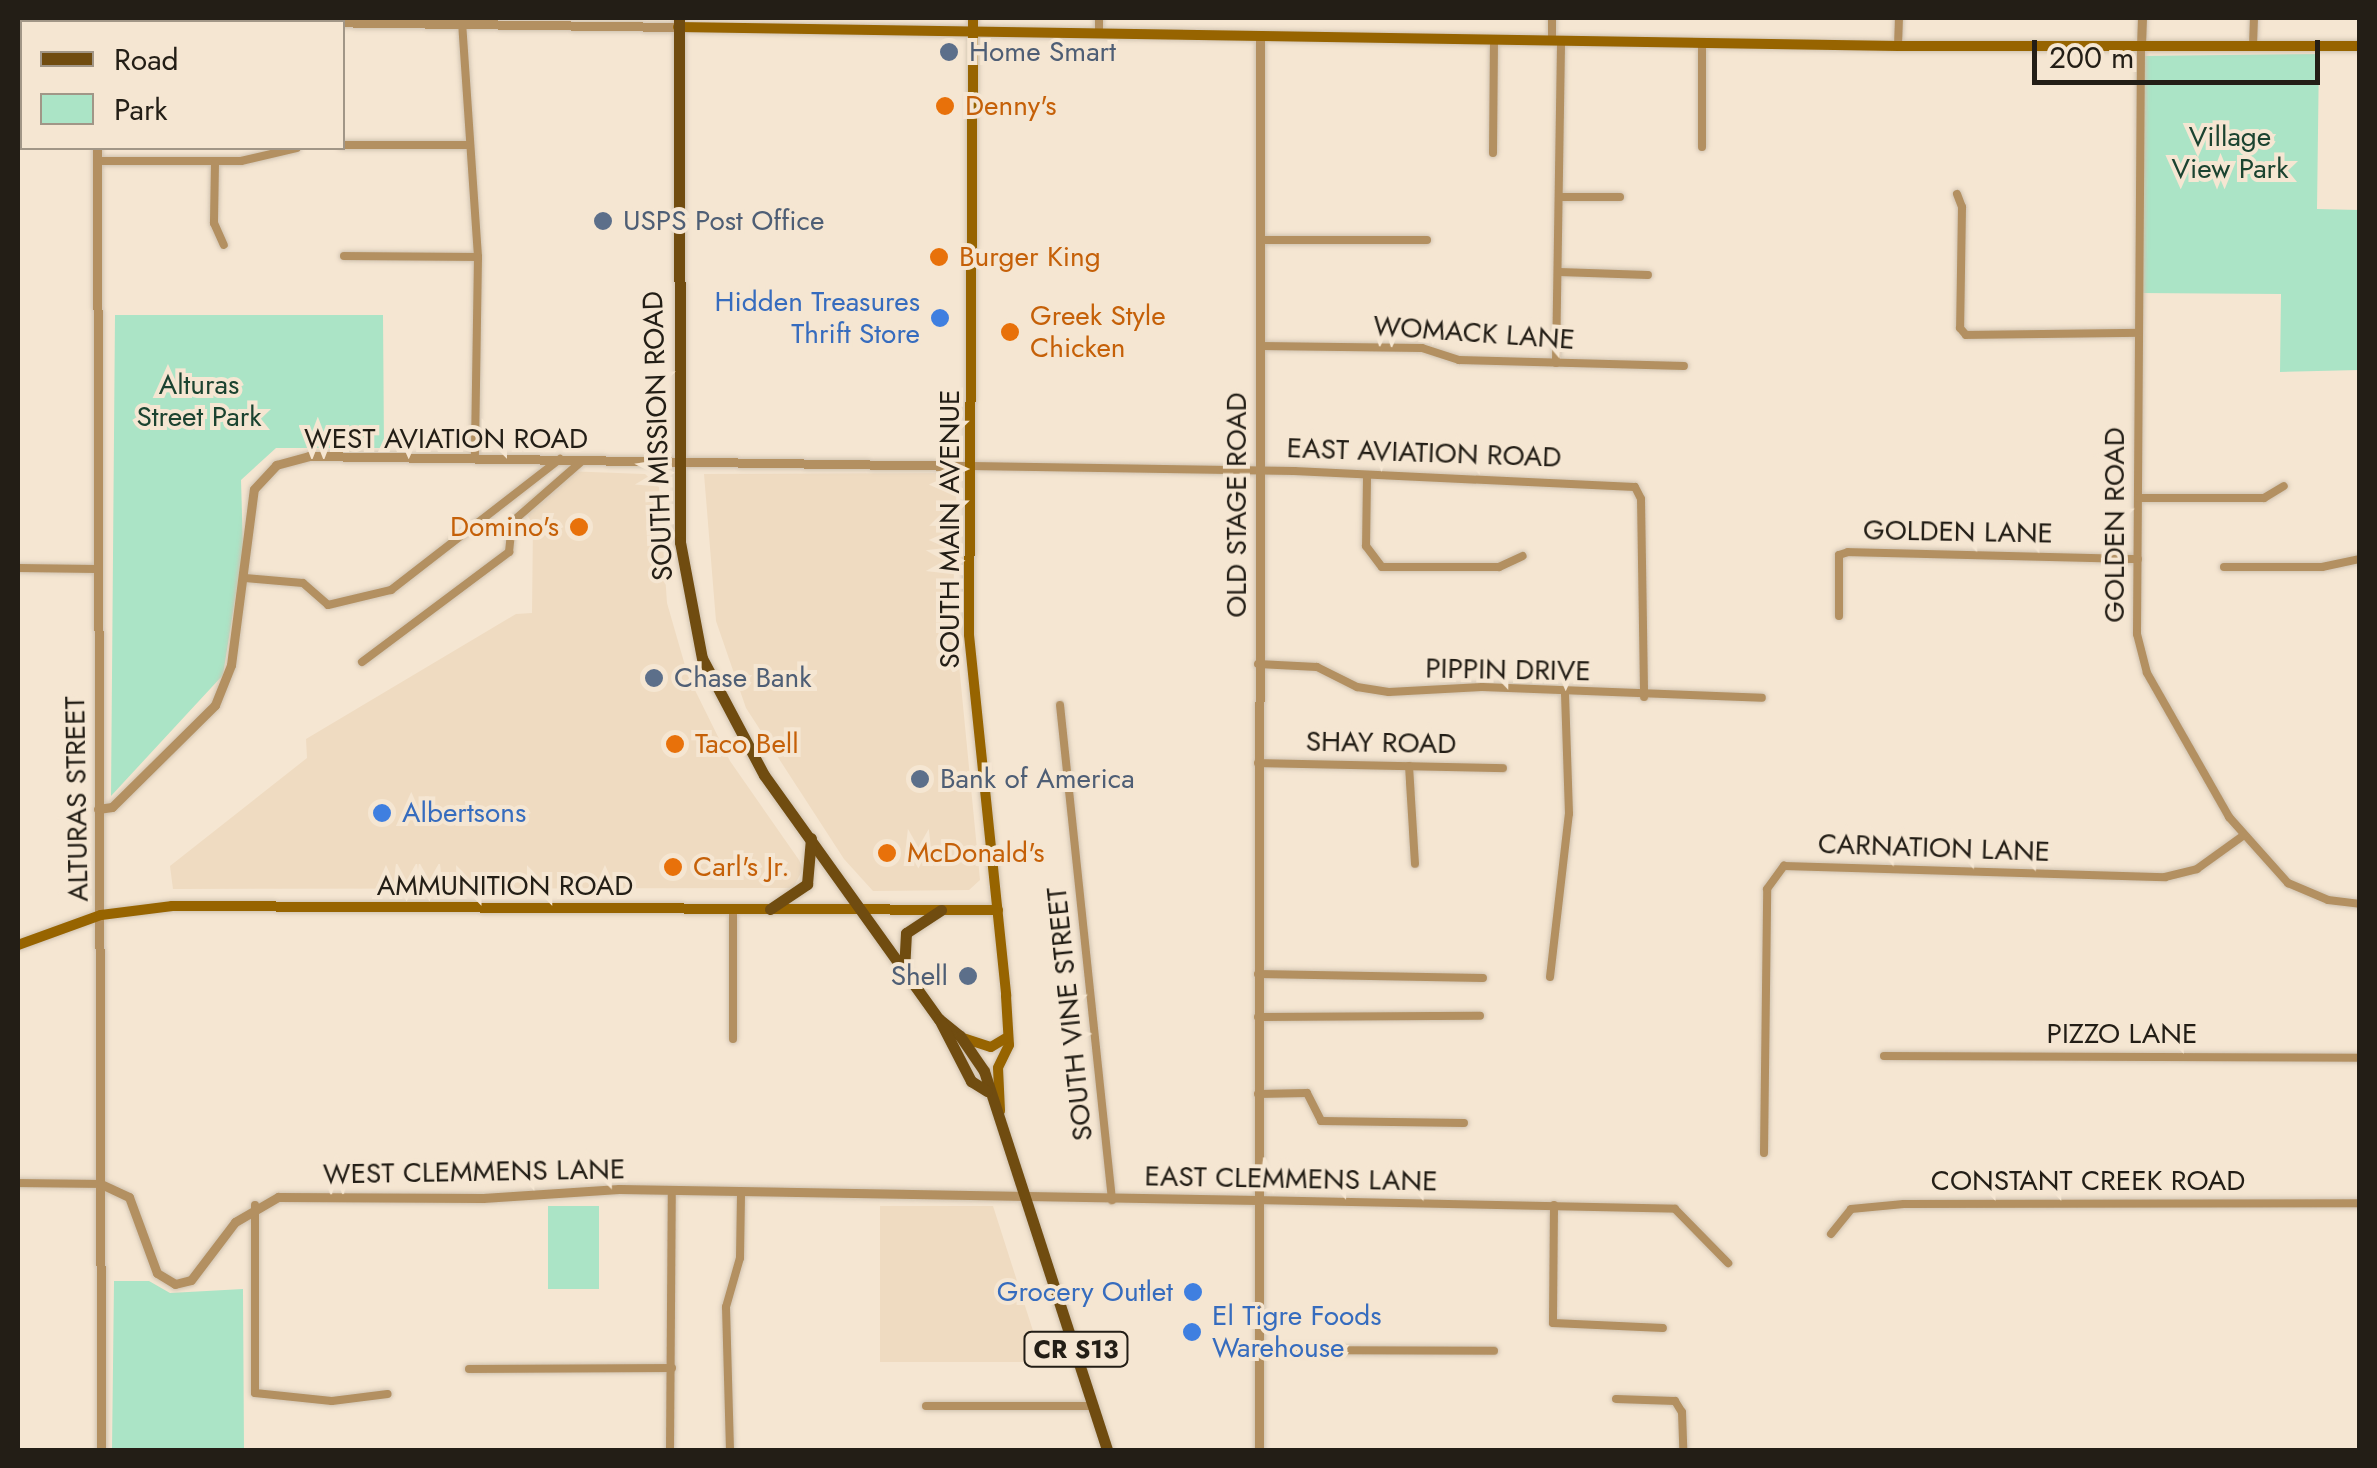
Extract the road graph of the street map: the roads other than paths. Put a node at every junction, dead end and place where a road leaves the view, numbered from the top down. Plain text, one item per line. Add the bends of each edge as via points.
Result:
1 (18, 18) edge
2 (245, 18) edge
3 (973, 18) edge
4 (1099, 18) edge
5 (1552, 18) edge
6 (1900, 18) edge
7 (2142, 18) edge
8 (2254, 18) edge
9 (98, 20) edge
10 (462, 22) junction
11 (679, 22) edge
12 (974, 32) junction
13 (1099, 34) junction
14 (1260, 36) junction
15 (1494, 39) junction
16 (1556, 40) junction
17 (1702, 44) junction
18 (1898, 46) junction
19 (2141, 46) junction
20 (2253, 46) junction
21 (2360, 46) edge
22 (468, 145) junction
23 (345, 146) edge
24 (1702, 148) dead end
25 (97, 150) edge
26 (284, 150) edge
27 (1493, 153) dead end
28 (97, 162) junction
29 (215, 162) junction
30 (1957, 194) dead end
31 (1558, 197) junction
32 (1620, 197) dead end
33 (1260, 240) junction
34 (1426, 240) dead end
35 (224, 245) dead end
36 (344, 256) dead end
37 (478, 257) junction
38 (1559, 272) junction
39 (1648, 275) dead end
40 (2139, 334) junction
41 (1260, 346) junction
42 (1556, 364) junction
43 (1684, 366) dead end
44 (475, 458) junction
45 (560, 459) junction
46 (582, 461) junction
47 (678, 464) junction
48 (970, 466) junction
49 (1260, 470) junction
50 (1366, 478) junction
51 (2284, 486) dead end
52 (2138, 498) junction
53 (1523, 556) dead end
54 (2138, 559) junction
55 (2360, 559) edge
56 (2224, 567) dead end
57 (18, 568) edge
58 (97, 569) junction
59 (245, 578) junction
60 (1839, 616) dead end
61 (362, 662) dead end
62 (1258, 664) junction
63 (1565, 691) junction
64 (1644, 697) junction
65 (1762, 698) dead end
66 (1060, 705) dead end
67 (1258, 764) junction
68 (1408, 766) junction
69 (1504, 768) dead end
70 (98, 809) junction
71 (2244, 835) junction
72 (810, 838) junction
73 (1415, 864) dead end
74 (2360, 904) edge
75 (733, 910) junction
76 (770, 910) junction
77 (861, 910) junction
78 (941, 910) junction
79 (998, 910) junction
80 (101, 916) junction
81 (18, 945) edge
82 (904, 971) junction
83 (1258, 974) junction
84 (1550, 977) dead end
85 (1483, 978) dead end
86 (1480, 1016) dead end
87 (1258, 1017) junction
88 (939, 1019) junction
89 (960, 1036) junction
90 (1006, 1038) junction
91 (732, 1039) dead end
92 (1884, 1056) dead end
93 (2360, 1058) edge
94 (986, 1092) junction
95 (1258, 1094) junction
96 (1001, 1123) junction
97 (1464, 1123) dead end
98 (1764, 1153) dead end
99 (18, 1184) edge
100 (101, 1184) junction
101 (672, 1194) junction
102 (741, 1195) junction
103 (1028, 1199) junction
104 (1112, 1200) junction
105 (1258, 1200) junction
106 (2360, 1203) edge
107 (255, 1205) junction
108 (1554, 1205) junction
109 (1832, 1234) dead end
110 (1728, 1263) dead end
111 (1663, 1328) dead end
112 (1258, 1350) junction
113 (1494, 1351) dead end
114 (672, 1368) junction
115 (469, 1369) dead end
116 (388, 1394) dead end
117 (1616, 1399) dead end
118 (926, 1406) dead end
119 (1094, 1406) junction
120 (101, 1450) edge
121 (670, 1450) edge
122 (730, 1450) edge
123 (1107, 1450) edge
124 (1259, 1450) edge
125 (1682, 1450) edge

1 - 9 street
2 - 9 street
2 - 10 street
3 - 12 main road, SOUTH MAIN AVENUE
4 - 13 street
5 - 16 street
6 - 18 street
7 - 19 street
8 - 20 street
10 - 11 street
10 - 22 street
11 - 12 main road
11 - 47 main road, SOUTH MISSION ROAD / CR S13
12 - 13 main road
12 - 48 main road, SOUTH MAIN AVENUE
13 - 14 main road
14 - 15 main road
14 - 33 street, OLD STAGE ROAD
15 - 16 main road
15 - 27 street
16 - 17 main road
16 - 31 street
17 - 18 main road
17 - 24 street
18 - 19 main road
19 - 20 main road
19 - 40 street, GOLDEN ROAD
20 - 21 main road
22 - 23 street
22 - 37 street
25 - 28 street, ALTURAS STREET
26 - 29 street
28 - 29 street
28 - 58 street, ALTURAS STREET
29 - 35 street via 214,224
30 - 40 street via 1960,328 1966,335
31 - 32 street
31 - 38 street
33 - 34 street
33 - 41 street, OLD STAGE ROAD
36 - 37 street
37 - 44 street
38 - 39 street
38 - 42 street
40 - 52 street, GOLDEN ROAD
41 - 42 street, WOMACK LANE via 1422,348 1459,360
41 - 49 street, OLD STAGE ROAD
42 - 43 street, WOMACK LANE
44 - 45 street, WEST AVIATION ROAD
44 - 59 street, WEST AVIATION ROAD via 309,456 276,464 254,489
45 - 46 street, WEST AVIATION ROAD
45 - 59 street via 391,590 328,605 303,583
46 - 47 street, WEST AVIATION ROAD
46 - 61 street via 512,522 508,552
47 - 48 street, WEST AVIATION ROAD
47 - 72 main road, SOUTH MISSION ROAD / CR S13 via 682,557 702,658 742,741
48 - 49 street, EAST AVIATION ROAD
48 - 79 main road, SOUTH MAIN AVENUE via 968,635
49 - 50 street, EAST AVIATION ROAD
49 - 62 street, OLD STAGE ROAD
50 - 53 street via 1366,546 1382,567 1498,567
50 - 64 street, EAST AVIATION ROAD via 1606,481 1635,487 1641,499
51 - 52 street via 2264,498
52 - 54 street, GOLDEN ROAD
54 - 60 street, GOLDEN LANE via 1848,552 1839,555
54 - 71 street, GOLDEN ROAD via 2137,634 2147,672
55 - 56 street via 2322,567
57 - 58 street
58 - 70 street, ALTURAS STREET
59 - 70 street, WEST AVIATION ROAD via 232,665 214,705 112,807
62 - 63 street, PIPPIN DRIVE via 1316,666 1357,687 1388,692
62 - 67 street, OLD STAGE ROAD
63 - 64 street, PIPPIN DRIVE
63 - 84 street via 1569,814
64 - 65 street, PIPPIN DRIVE
66 - 104 street, SOUTH VINE STREET
67 - 68 street, SHAY ROAD
67 - 83 street, OLD STAGE ROAD
68 - 69 street, SHAY ROAD
68 - 73 street
70 - 80 street, ALTURAS STREET
71 - 74 street, GOLDEN ROAD via 2288,882 2328,900
71 - 98 street, CARNATION LANE via 2197,869 2165,876 1784,866 1767,889
72 - 76 main road via 807,884
72 - 77 main road, SOUTH MISSION ROAD / CR S13
75 - 76 main road, AMMUNITION ROAD
75 - 80 main road, AMMUNITION ROAD via 172,906
75 - 91 street
76 - 77 main road, AMMUNITION ROAD
77 - 78 main road, AMMUNITION ROAD
77 - 82 main road, SOUTH MISSION ROAD / CR S13
78 - 79 main road, AMMUNITION ROAD
78 - 82 main road via 906,934
79 - 90 main road, SOUTH MAIN AVENUE
80 - 81 main road, AMMUNITION ROAD
80 - 100 street, ALTURAS STREET
82 - 88 main road, SOUTH MISSION ROAD / CR S13
83 - 85 street
83 - 87 street, OLD STAGE ROAD
86 - 87 street
87 - 95 street, OLD STAGE ROAD
88 - 89 main road, SOUTH MISSION ROAD / CR S13
88 - 94 main road, SOUTH MISSION ROAD / CR S13 via 971,1081
89 - 90 main road via 983,1047
89 - 94 main road, SOUTH MISSION ROAD / CR S13 via 984,1071
90 - 96 main road, SOUTH MAIN AVENUE via 998,1068
92 - 93 street, PIZZO LANE
94 - 96 main road, SOUTH MISSION ROAD / CR S13
95 - 97 street via 1307,1093 1321,1121
95 - 105 street, OLD STAGE ROAD
96 - 103 main road, SOUTH MISSION ROAD / CR S13
99 - 100 street
100 - 107 street via 129,1197 157,1273 175,1284 191,1280
100 - 120 street, ALTURAS STREET
101 - 102 street, WEST CLEMMENS LANE
101 - 107 street, WEST CLEMMENS LANE via 619,1189 483,1198 278,1197
101 - 114 street
102 - 103 street, WEST CLEMMENS LANE
102 - 122 street via 740,1258 726,1307
103 - 104 street, EAST CLEMMENS LANE
103 - 119 main road, SOUTH MISSION ROAD / CR S13
104 - 105 street, EAST CLEMMENS LANE
105 - 108 street, EAST CLEMMENS LANE
105 - 112 street, OLD STAGE ROAD
106 - 109 street, CONSTANT CREEK ROAD via 1904,1204 1851,1209
107 - 116 street via 256,1394 332,1401
108 - 110 street via 1675,1209
108 - 111 street via 1553,1323
112 - 113 street
112 - 124 street, OLD STAGE ROAD
114 - 115 street
114 - 121 street
117 - 125 street via 1675,1401 1682,1412
118 - 119 street
119 - 123 main road, SOUTH MISSION ROAD / CR S13

